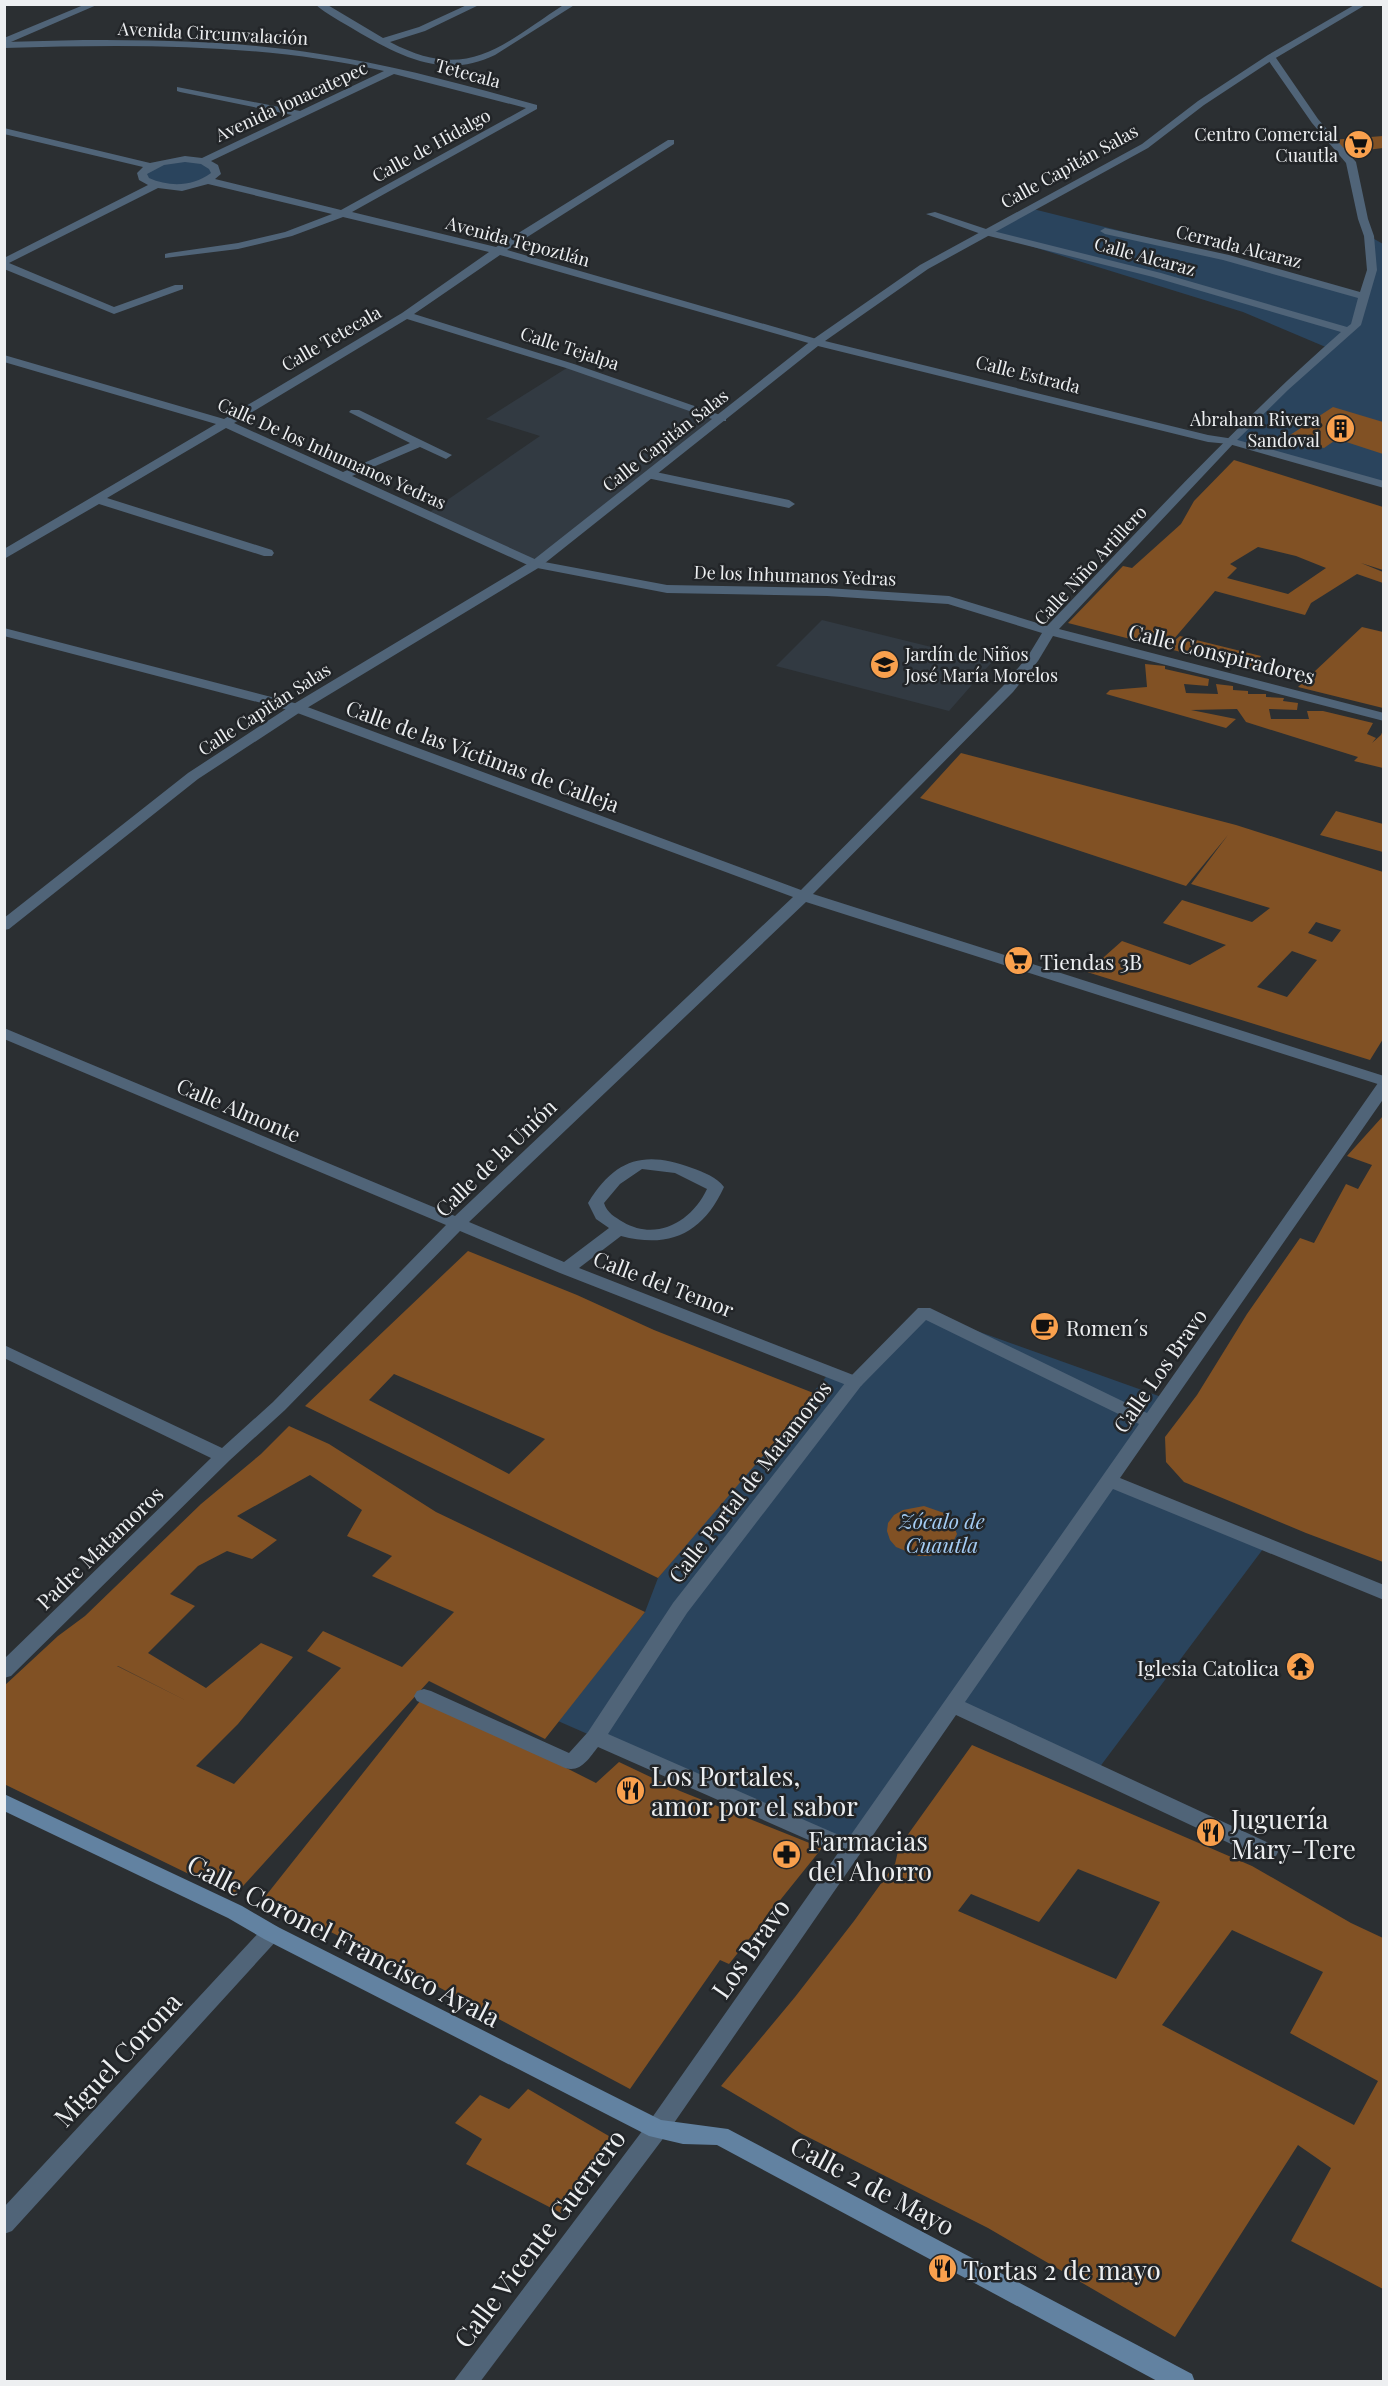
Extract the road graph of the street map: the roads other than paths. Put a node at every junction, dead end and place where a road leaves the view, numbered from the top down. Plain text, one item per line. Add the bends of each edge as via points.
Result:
1 (95, 4) edge
2 (319, 4) edge
3 (477, 4) edge
4 (572, 4) edge
5 (1363, 4) edge
6 (384, 41) junction
7 (4, 43) edge
8 (1271, 57) junction
9 (414, 58) junction
10 (393, 70) junction
11 (180, 89) dead end
12 (534, 107) joint
13 (300, 114) junction
14 (4, 131) edge
15 (671, 142) dead end
16 (202, 161) junction
17 (149, 166) junction
18 (209, 181) junction
19 (155, 186) junction
20 (343, 213) junction
21 (932, 214) dead end
22 (1105, 231) dead end
23 (985, 232) junction
24 (1369, 236) junction
25 (1383, 244) edge
26 (498, 251) junction
27 (169, 256) dead end
28 (4, 263) edge
29 (179, 287) dead end
30 (1365, 297) junction
31 (406, 315) junction
32 (1349, 331) junction
33 (816, 342) junction
34 (4, 358) edge
35 (355, 412) dead end
36 (722, 419) junction
37 (224, 422) junction
38 (1230, 441) junction
39 (419, 443) junction
40 (446, 455) dead end
41 (651, 475) junction
42 (343, 476) junction
43 (1383, 485) edge
44 (96, 499) junction
45 (789, 504) dead end
46 (268, 553) dead end
47 (4, 555) edge
48 (536, 564) junction
49 (1050, 631) junction
50 (4, 632) edge
51 (297, 708) junction
52 (1383, 717) edge
53 (803, 896) junction
54 (4, 926) edge
55 (4, 1034) edge
56 (1383, 1084) edge
57 (457, 1224) junction
58 (619, 1228) junction
59 (566, 1269) junction
60 (4, 1351) edge
61 (855, 1382) junction
62 (1149, 1420) junction
63 (224, 1456) junction
64 (1110, 1481) junction
65 (1383, 1593) edge
66 (4, 1671) edge
67 (970, 1680) joint
68 (424, 1696) dead end
69 (953, 1705) junction
70 (595, 1737) junction
71 (4, 1802) edge
72 (852, 1850) junction
73 (1268, 1852) dead end
74 (271, 1933) junction
75 (657, 2129) junction
76 (4, 2224) edge
77 (465, 2382) edge
78 (1183, 2382) edge

1 - 7 street
2 - 6 street
3 - 6 street
4 - 9 street via 479,59 450,65
5 - 8 street, Calle Capitán Salas
6 - 9 street
7 - 10 street, Avenida Circunvalación via 265,49
8 - 23 street, Calle Capitán Salas via 1145,146
8 - 24 street via 1315,121 1351,162
9 - 10 street
10 - 12 street, Tetecala
10 - 13 street, Avenida Jonacatepec
11 - 13 street
12 - 20 street, Calle de Hidalgo
13 - 16 street, Avenida Jonacatepec
14 - 17 street
15 - 26 street, Calle Tetecala
16 - 17 street via 185,159
16 - 18 street via 214,166 216,174
17 - 19 street via 142,173 144,180
18 - 19 street via 183,187
18 - 20 street, Avenida Tepoztlán
19 - 28 street
20 - 26 street, Avenida Tepoztlán
20 - 27 street, Calle de Hidalgo via 288,234
21 - 23 street, Calle Alcaraz
22 - 30 street, Cerrada Alcaraz via 1225,257
23 - 32 street, Calle Alcaraz via 1157,275
23 - 33 street, Calle Capitán Salas via 924,267
24 - 25 street
24 - 30 street via 1372,270
26 - 31 street, Calle Tetecala
26 - 33 street, Avenida Tepoztlán
28 - 29 street via 114,311
30 - 32 street via 1356,325
31 - 36 street, Calle Tejalpa
31 - 37 street, Calle Tetecala
32 - 38 street, Calle Niño Artillero
33 - 36 street, Calle Capitán Salas
33 - 38 street, Calle Estrada
34 - 37 street, Calle De los Inhumanos Yedras
35 - 39 street
36 - 41 street, Calle Capitán Salas
37 - 42 street, Calle De los Inhumanos Yedras
37 - 44 street, Calle Tetecala
38 - 43 street, Calle Estrada
38 - 49 street, Calle Niño Artillero
39 - 40 street
39 - 42 street
41 - 45 street
41 - 48 street, Calle Capitán Salas
42 - 48 street, Calle De los Inhumanos Yedras
44 - 46 street
44 - 47 street, Calle Tetecala
48 - 49 street, De los Inhumanos Yedras via 667,589 827,592 949,600
48 - 51 street, Calle Capitán Salas
49 - 52 street, Calle Conspiradores
49 - 53 street, Calle Niño Artillero via 1008,689
50 - 51 street, Calle de las Víctimas de Calleja
51 - 53 street, Calle de las Víctimas de Calleja
51 - 54 street, Calle Capitán Salas via 193,776
53 - 56 street, Calle de las Víctimas de Calleja
53 - 57 street, Calle de la Unión
55 - 57 street, Calle Almonte
56 - 62 street, Calle Los Bravo
57 - 59 street, Calle del Temor
57 - 63 street, Calle de la Unión via 279,1406
58 - 58 street via 649,1238 666,1236 690,1224 711,1202 717,1187 696,1173 639,1164 622,1173 596,1203 598,1212
58 - 59 street
59 - 61 street, Calle del Temor
60 - 63 street
61 - 62 street, Calle Portal de Matamoros via 924,1312
61 - 70 street, Calle Portal de Matamoros via 680,1608
62 - 64 street, Calle Los Bravo
63 - 66 street, Padre Matamoros
64 - 65 street
64 - 67 street, Calle Los Bravo
67 - 69 street, Los Bravo
68 - 70 street, Calle Portal de Matamoros via 572,1762
69 - 72 street, Los Bravo
69 - 73 street
70 - 72 street
71 - 74 main road, Calle Coronel Francisco Ayala via 236,1912
72 - 75 street, Los Bravo
74 - 75 main road, Calle Coronel Francisco Ayala
74 - 76 street, Miguel Corona
75 - 77 street, Calle Vicente Guerrero
75 - 78 main road, Calle 2 de Mayo via 720,2136

